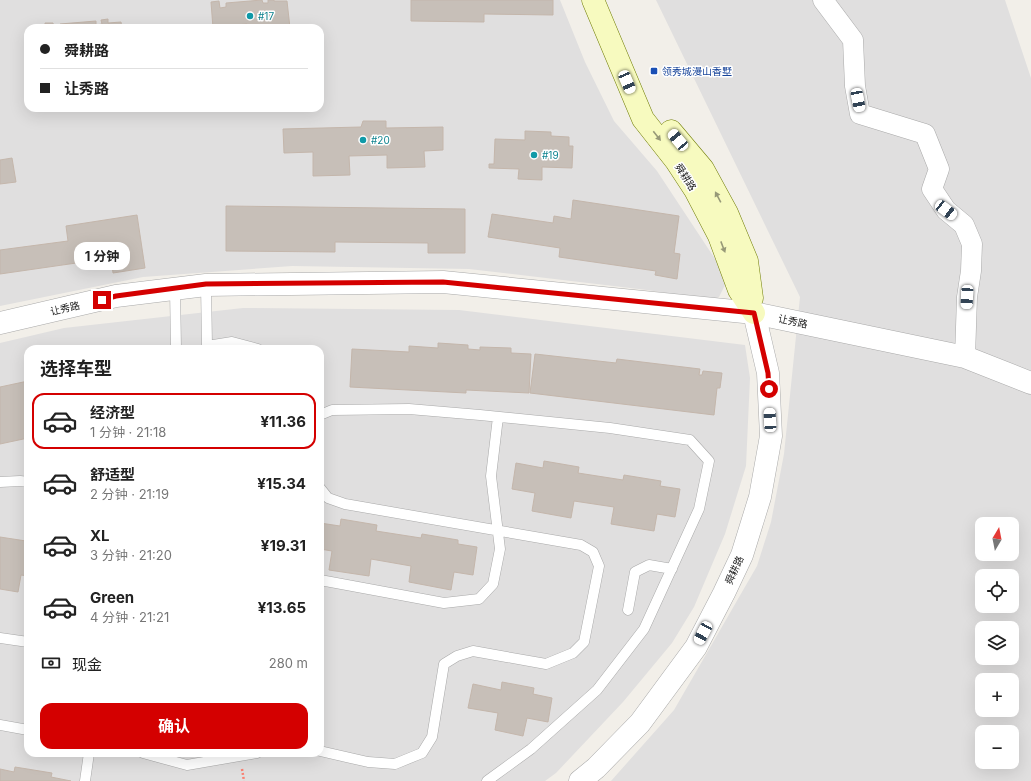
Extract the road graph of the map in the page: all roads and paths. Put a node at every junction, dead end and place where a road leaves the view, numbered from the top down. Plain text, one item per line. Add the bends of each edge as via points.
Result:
1 (593, 0) edge
2 (605, 0) edge
3 (822, 0) edge
4 (206, 284) junction
5 (175, 289) junction
6 (754, 313) junction
7 (0, 323) edge
8 (176, 345) edge
9 (207, 345) edge
10 (213, 345) edge
11 (243, 345) edge
12 (965, 357) junction
13 (1031, 383) edge
14 (324, 413) edge
15 (498, 417) junction
16 (0, 482) edge
17 (24, 482) edge
18 (324, 493) edge
19 (498, 530) junction
20 (672, 569) junction
21 (324, 581) edge
22 (628, 610) dead end
23 (0, 638) edge
24 (24, 641) edge
25 (0, 726) edge
26 (24, 729) edge
27 (324, 752) edge
28 (88, 757) edge
29 (158, 757) edge
30 (234, 757) edge
31 (85, 781) edge
32 (487, 781) edge
33 (580, 781) edge

1 -> 6 main road, 舜耕路 via 643,119 695,190 719,236 739,290
6 -> 2 main road, 舜耕路 via 747,261 727,213 703,169 654,110 614,27
3 - 12 street via 853,40 855,86 860,114 925,134 939,169 932,189 946,210 964,225 972,244
4 - 5 street, 让秀路
4 - 6 street, 让秀路 via 443,282
4 - 9 lane
5 - 7 street, 让秀路 via 116,296
5 - 8 lane
6 - 12 street, 让秀路
6 - 33 street, 舜耕路 via 768,373 770,436 760,497 742,554 696,647 640,723
10 - 11 lane via 232,342
12 - 13 street, 让秀路
14 - 15 lane via 332,410 409,409
15 - 19 lane via 491,476
15 - 20 lane via 610,428 690,440 709,461 699,509
16 - 17 lane
18 - 19 lane via 328,498 344,504
19 - 21 lane via 500,549 493,584 479,600 444,603
19 - 27 lane via 581,545 593,552 599,566 584,642 573,653 546,664 473,650 444,664 432,737 422,753 395,764 368,762
20 - 22 lane via 649,565 635,572
20 - 32 lane via 644,629 596,690 532,749
23 - 24 lane
25 - 26 lane
28 - 31 lane
29 - 30 lane via 187,765

